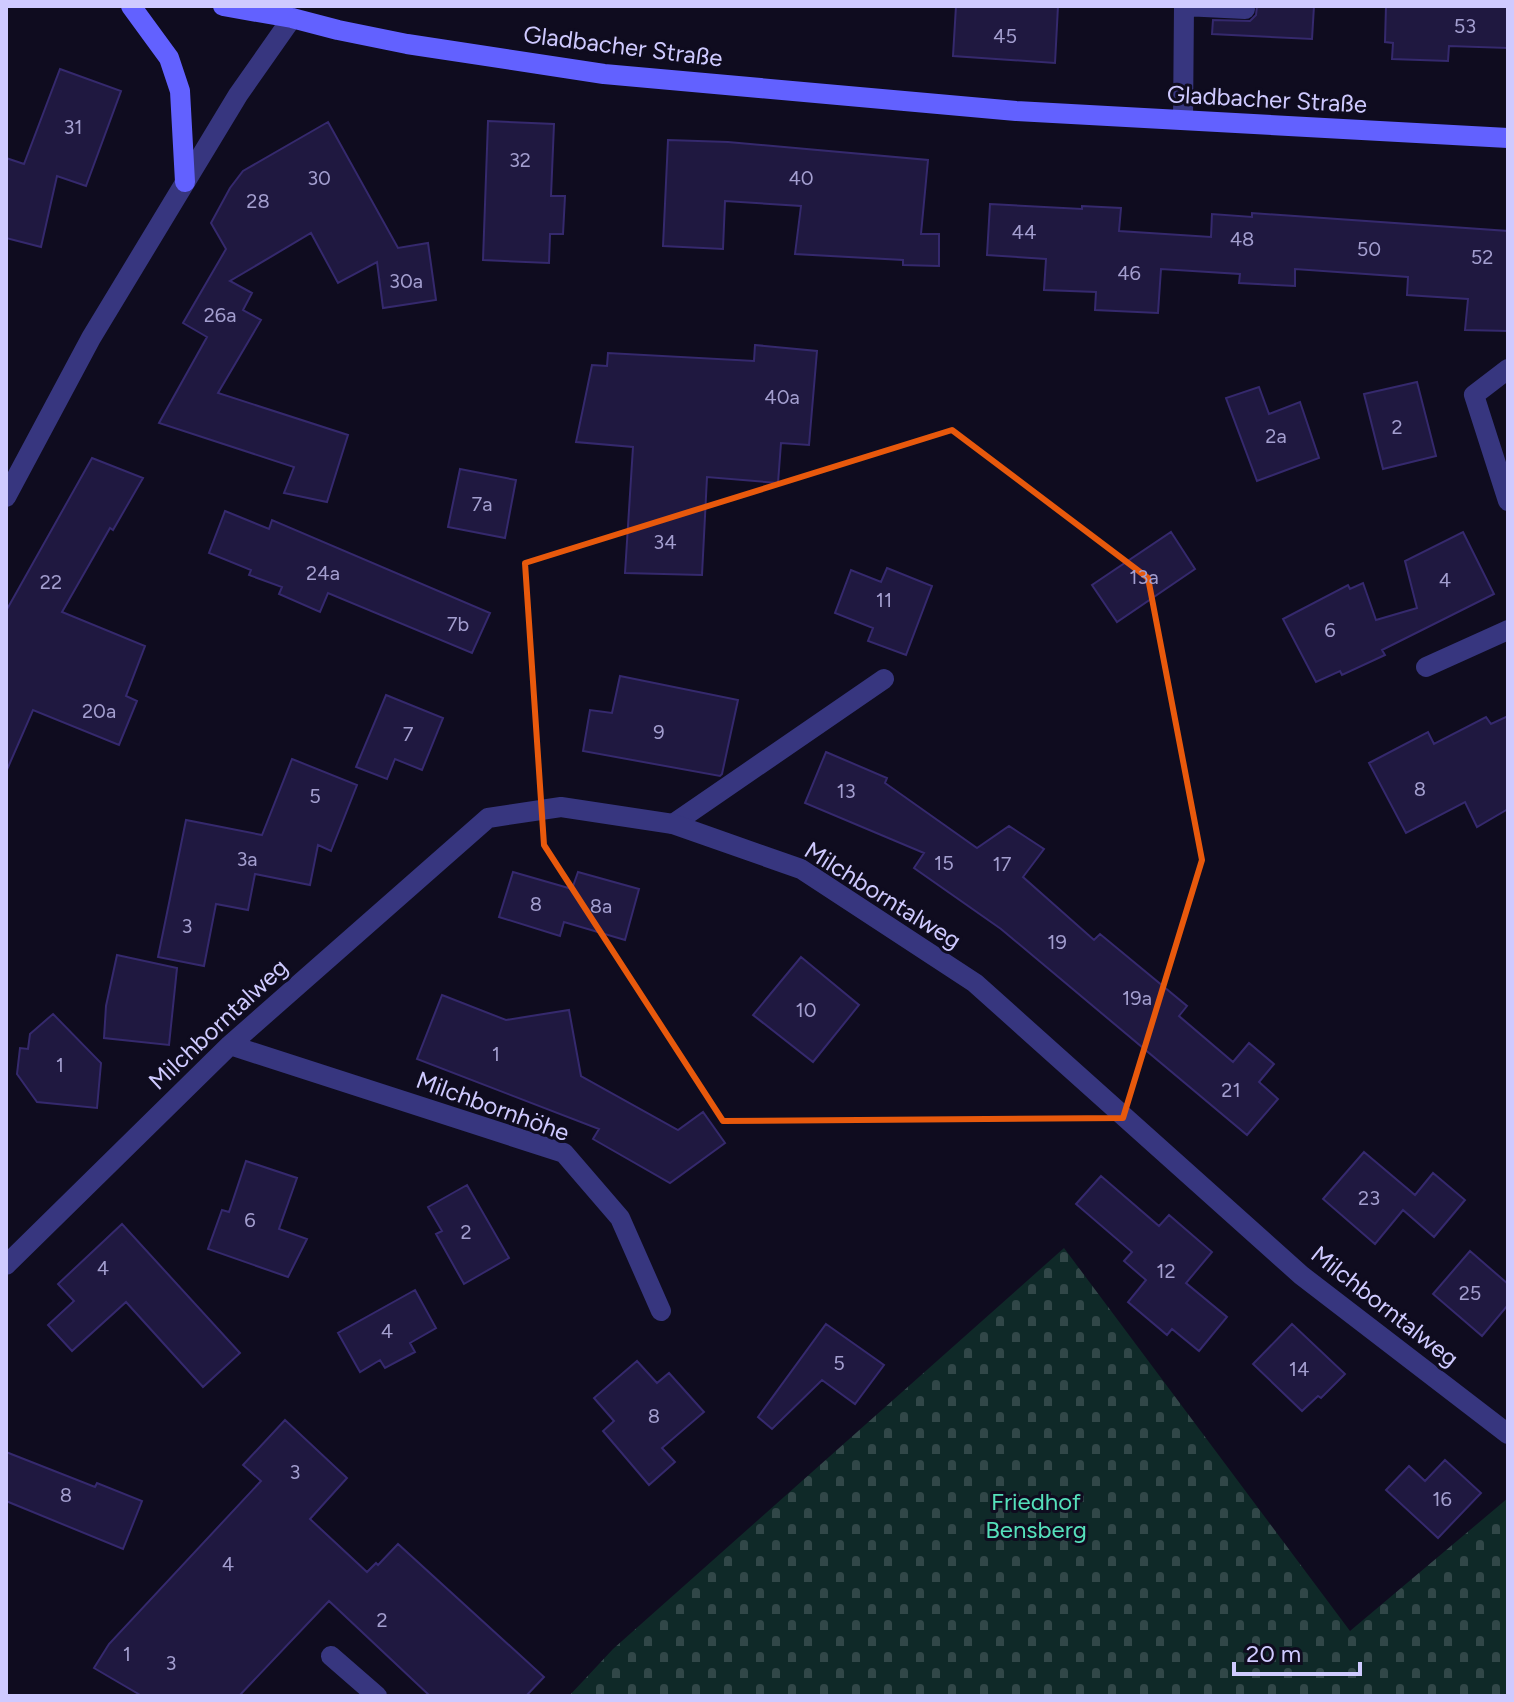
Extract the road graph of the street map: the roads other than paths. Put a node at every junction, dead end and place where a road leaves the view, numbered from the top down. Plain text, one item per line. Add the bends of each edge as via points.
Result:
1 (131, 6) edge
2 (223, 6) edge
3 (1183, 6) edge
4 (1245, 9) dead end
5 (295, 12) edge
6 (1183, 120) junction
7 (1508, 138) edge
8 (185, 182) junction
9 (1508, 369) edge
10 (6, 497) edge
11 (1508, 501) edge
12 (1508, 630) edge
13 (1426, 667) dead end
14 (884, 679) dead end
15 (673, 824) junction
16 (230, 1045) junction
17 (6, 1265) edge
18 (661, 1311) dead end
19 (1508, 1434) edge
20 (331, 1656) dead end
21 (377, 1696) edge

1 - 8 main road via 169,58 180,91
2 - 5 main road, Gladbacher Straße
3 - 4 street
3 - 6 street
5 - 6 main road, Gladbacher Straße via 338,30 407,44 604,74 1016,111
5 - 8 street
6 - 7 main road, Gladbacher Straße
8 - 10 street via 91,338
9 - 11 street via 1474,395
12 - 13 street
14 - 15 street
15 - 16 street, Milchborntalweg via 561,807 488,818
15 - 19 street, Milchborntalweg via 801,869 975,983 1301,1275
16 - 17 street, Milchborntalweg
16 - 18 street, Milchbornhöhe via 564,1153 620,1218
20 - 21 street

